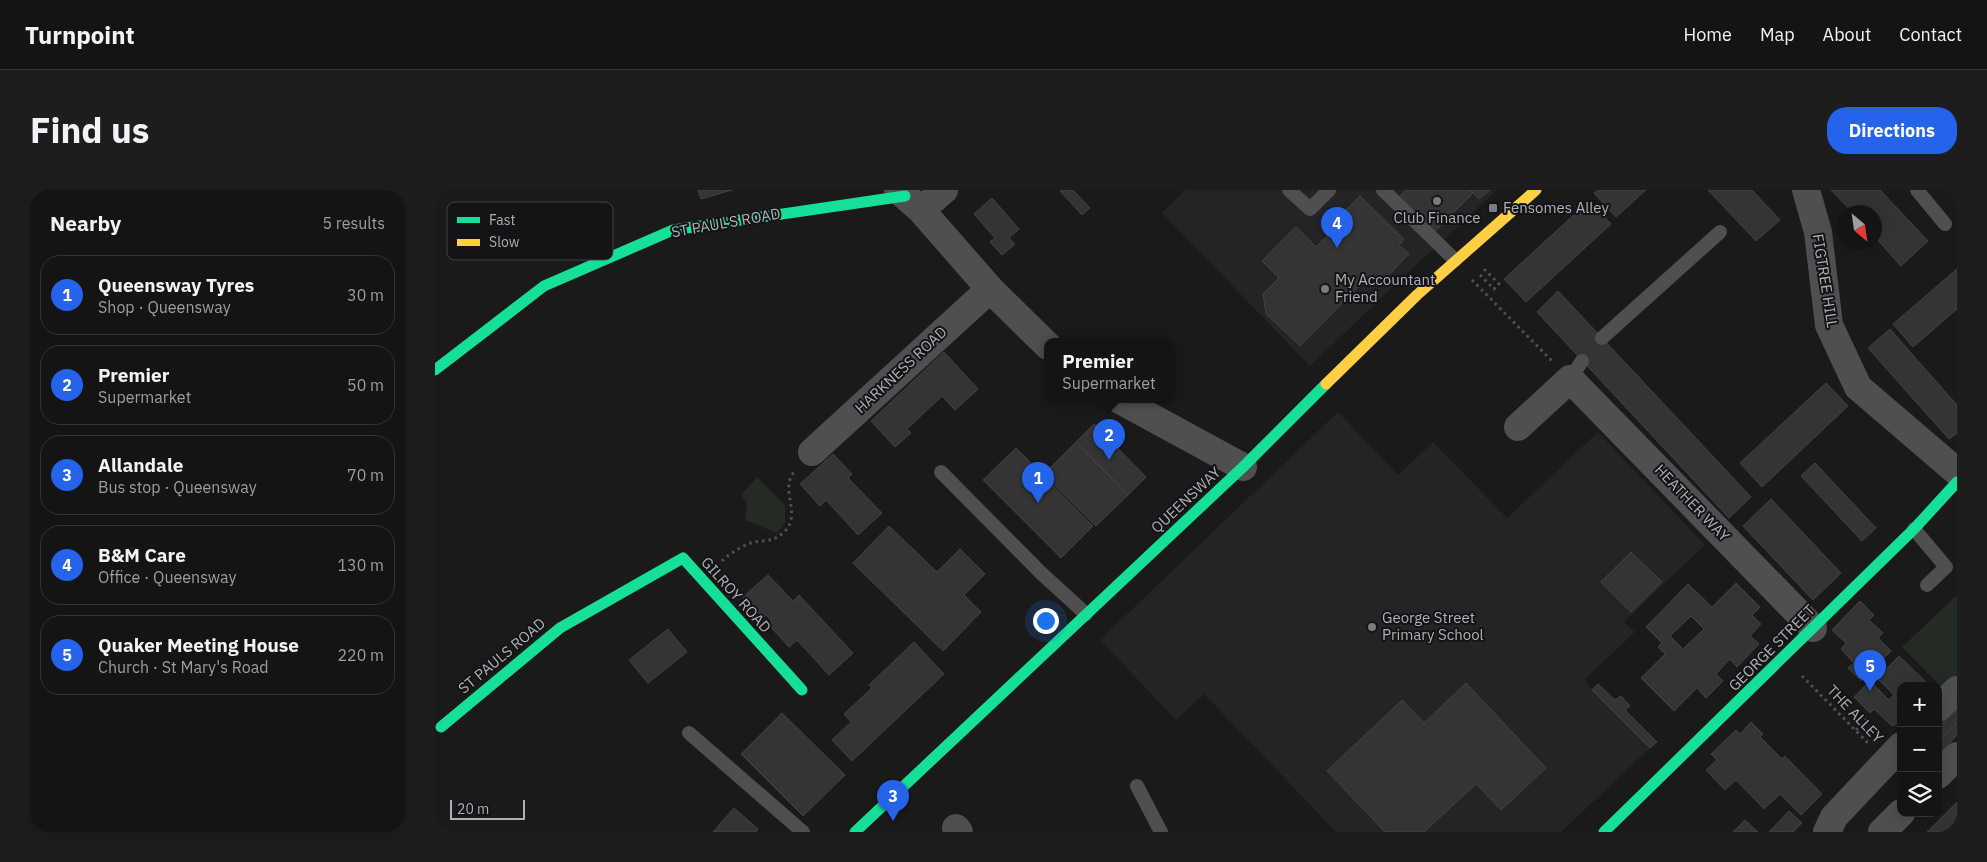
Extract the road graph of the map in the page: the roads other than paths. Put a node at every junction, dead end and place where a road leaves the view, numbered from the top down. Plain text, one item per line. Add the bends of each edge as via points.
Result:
1 (944, 190) edge
2 (1289, 190) edge
3 (1329, 190) edge
4 (1383, 190) edge
5 (1536, 190) edge
6 (1806, 190) edge
7 (1917, 190) edge
8 (908, 198) edge
9 (1945, 224) dead end
10 (1720, 232) dead end
11 (613, 256) edge
12 (604, 260) edge
13 (1455, 260) junction
14 (990, 289) junction
15 (1602, 338) dead end
16 (1044, 342) edge
17 (435, 370) edge
18 (1125, 403) edge
19 (1518, 427) dead end
20 (812, 452) road end
21 (1243, 467) junction
22 (941, 472) dead end
23 (1957, 472) edge
24 (1957, 482) edge
25 (1914, 529) junction
26 (1927, 585) dead end
27 (1086, 614) junction
28 (560, 628) joint
29 (1813, 628) junction
30 (802, 690) dead end
31 (1957, 690) edge
32 (1942, 704) edge
33 (437, 725) edge
34 (689, 733) dead end
35 (1893, 754) edge
36 (1957, 756) edge
37 (1941, 772) edge
38 (1137, 786) dead end
39 (1897, 817) edge
40 (1837, 827) edge
41 (803, 832) edge
42 (855, 832) edge
43 (1161, 832) edge
44 (1604, 832) edge
45 (1882, 832) edge

1 - 8 street
2 - 3 lane via 1310,209
4 - 13 lane
5 - 13 street, QUEENSWAY
6 - 23 street, FIGTREE HILL via 1818,232 1829,325 1858,387
7 - 9 lane
8 - 11 street, ST PAUL'S ROAD via 673,230
8 - 14 street
10 - 15 lane
12 - 17 street, ST PAUL'S ROAD via 544,286
13 - 21 street, QUEENSWAY
14 - 16 street
14 - 20 street, HARKNESS ROAD
18 - 21 street
19 - 29 street, HEATHER WAY via 1576,370
21 - 27 street, QUEENSWAY
22 - 27 lane
24 - 25 street, GEORGE STREET
25 - 26 lane via 1946,567
25 - 29 street, GEORGE STREET
27 - 42 street, QUEENSWAY
28 - 30 street, GILROY ROAD via 683,558
28 - 33 street, ST PAULS ROAD
29 - 44 street, GEORGE STREET
31 - 32 street
34 - 41 lane
35 - 40 street
36 - 37 street
38 - 43 lane
39 - 45 street

